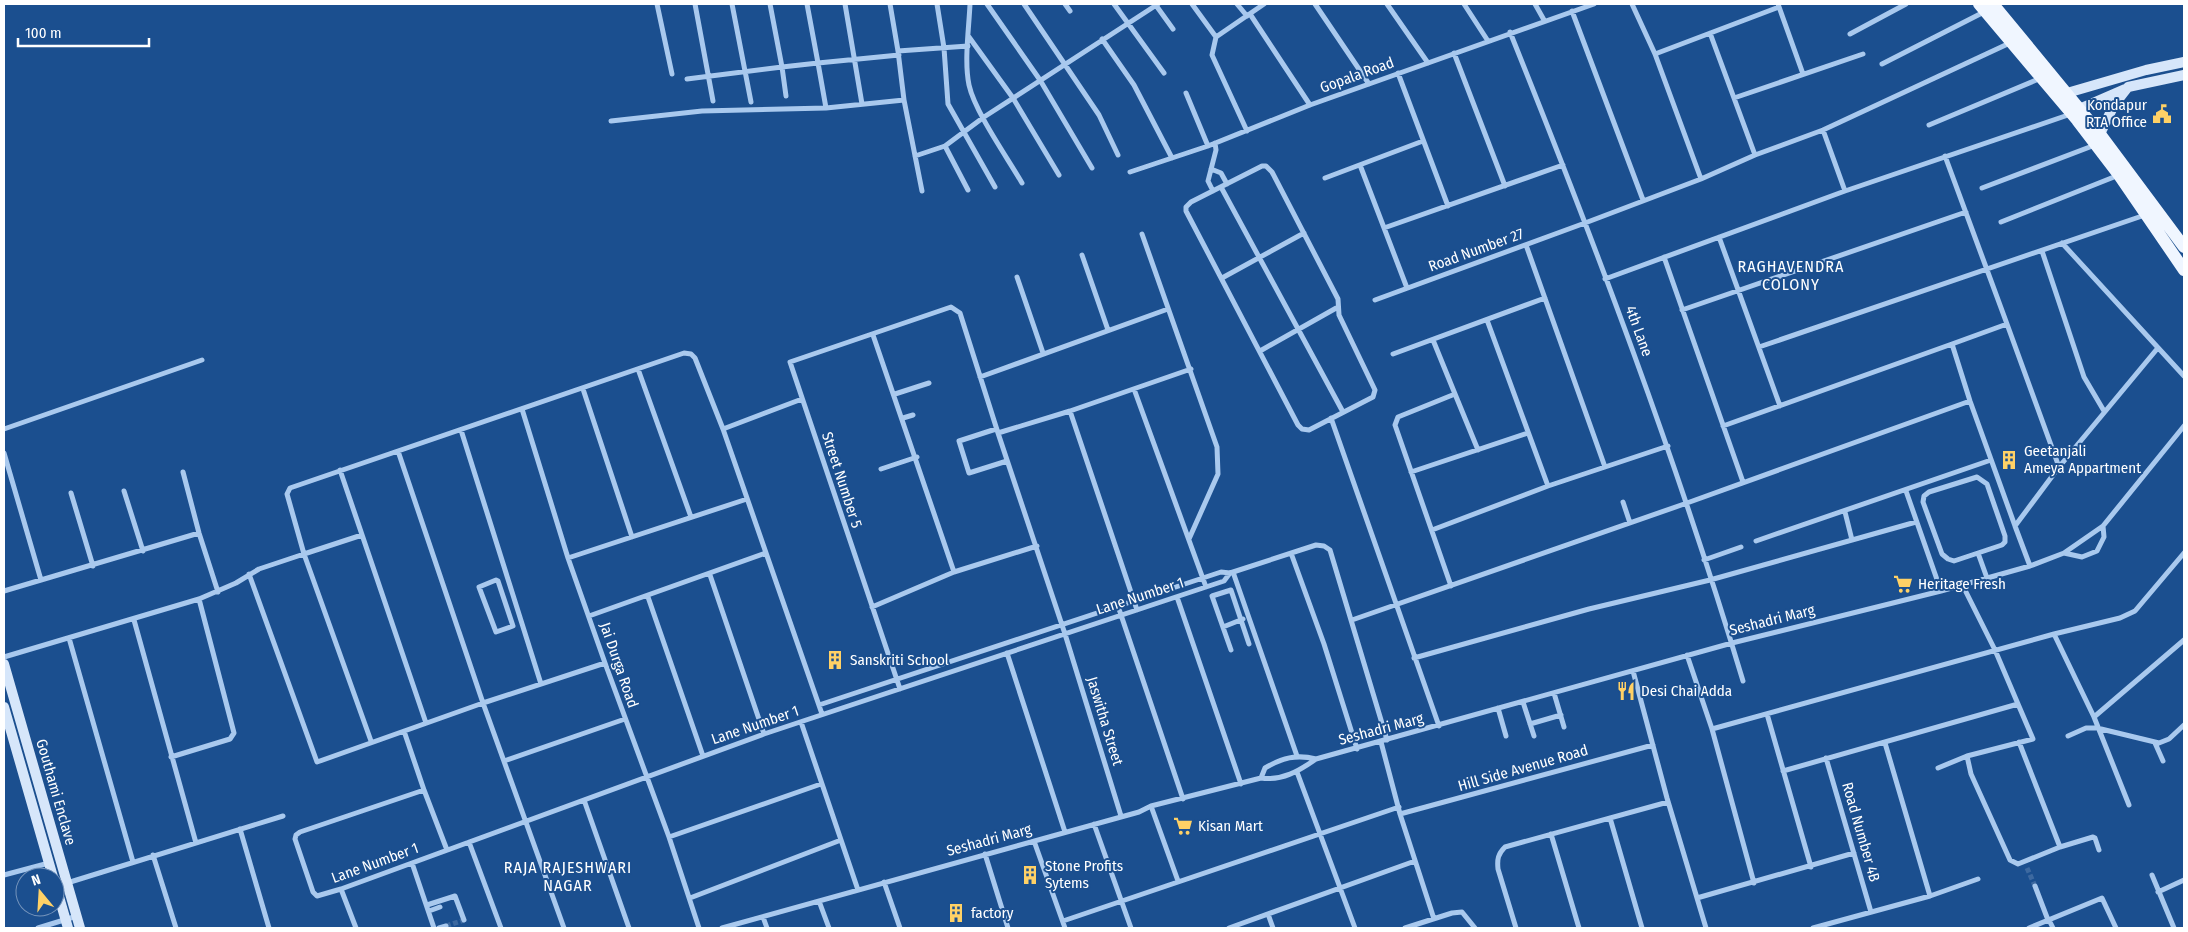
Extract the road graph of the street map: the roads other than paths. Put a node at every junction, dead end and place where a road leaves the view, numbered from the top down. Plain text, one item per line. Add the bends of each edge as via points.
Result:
1 (657, 4) edge
2 (695, 4) edge
3 (732, 4) edge
4 (770, 4) edge
5 (807, 4) edge
6 (845, 4) edge
7 (890, 4) edge
8 (937, 4) edge
9 (970, 4) edge
10 (987, 4) edge
11 (1024, 4) edge
12 (1065, 4) edge
13 (1114, 4) edge
14 (1156, 4) edge
15 (1192, 4) edge
16 (1237, 4) edge
17 (1264, 4) edge
18 (1315, 4) edge
19 (1387, 4) edge
20 (1464, 4) edge
21 (1535, 4) edge
22 (1594, 4) edge
23 (1632, 4) edge
24 (1906, 4) edge
25 (1779, 5) edge
26 (1986, 6) edge
27 (1572, 11) junction
28 (1070, 12) dead end
29 (1248, 15) junction
30 (1544, 20) junction
31 (1129, 23) junction
32 (1173, 29) dead end
33 (1510, 32) junction
34 (1710, 33) junction
35 (1850, 34) dead end
36 (968, 36) junction
37 (1216, 37) junction
38 (1102, 39) junction
39 (1488, 41) junction
40 (2012, 42) junction
41 (968, 46) junction
42 (944, 48) junction
43 (899, 53) junction
44 (1454, 53) junction
45 (1655, 54) junction
46 (1864, 54) dead end
47 (854, 58) junction
48 (2184, 62) edge
49 (818, 63) junction
50 (1065, 63) junction
51 (1428, 63) junction
52 (1882, 64) dead end
53 (782, 67) junction
54 (746, 72) junction
55 (1164, 72) dead end
56 (1398, 73) junction
57 (672, 74) dead end
58 (1804, 74) junction
59 (2184, 75) edge
60 (708, 77) junction
61 (2041, 78) junction
62 (687, 79) dead end
63 (1040, 80) junction
64 (1369, 84) junction
65 (2128, 88) junction
66 (1186, 93) dead end
67 (2067, 93) junction
68 (786, 96) dead end
69 (1013, 98) junction
70 (1734, 98) junction
71 (904, 100) junction
72 (713, 101) dead end
73 (751, 102) dead end
74 (862, 104) junction
75 (1310, 105) junction
76 (826, 108) junction
77 (2075, 111) junction
78 (984, 117) junction
79 (611, 121) dead end
80 (1929, 125) dead end
81 (1823, 130) junction
82 (962, 132) junction
83 (1247, 132) junction
84 (2098, 140) junction
85 (1423, 141) junction
86 (1215, 143) junction
87 (945, 146) junction
88 (1208, 146) junction
89 (1118, 155) dead end
90 (1755, 155) junction
91 (916, 156) junction
92 (1946, 156) junction
93 (1172, 158) junction
94 (1360, 165) junction
95 (1563, 165) junction
96 (1092, 168) dead end
97 (1211, 169) junction
98 (1130, 172) dead end
99 (1059, 175) dead end
100 (2119, 175) junction
101 (1325, 178) dead end
102 (1701, 179) junction
103 (1022, 183) dead end
104 (1227, 184) junction
105 (1505, 186) junction
106 (995, 187) dead end
107 (1221, 187) junction
108 (1982, 188) dead end
109 (968, 190) dead end
110 (922, 191) dead end
111 (1213, 191) junction
112 (1845, 191) junction
113 (1643, 200) junction
114 (1448, 206) junction
115 (1966, 212) junction
116 (2145, 214) junction
117 (2001, 222) dead end
118 (1585, 223) junction
119 (1384, 228) junction
120 (1304, 233) junction
121 (2180, 233) edge
122 (1142, 234) dead end
123 (1719, 237) junction
124 (2062, 243) junction
125 (1526, 245) junction
126 (2184, 246) edge
127 (2042, 250) junction
128 (1082, 255) dead end
129 (1664, 257) junction
130 (1259, 258) junction
131 (1986, 268) junction
132 (2184, 270) edge
133 (1017, 277) dead end
134 (1222, 278) junction
135 (1605, 279) junction
136 (1407, 288) junction
137 (1739, 291) junction
138 (1545, 298) junction
139 (1375, 300) dead end
140 (1338, 307) junction
141 (1168, 308) junction
142 (1682, 310) junction
143 (1487, 320) junction
144 (2007, 324) junction
145 (1108, 330) junction
146 (1298, 330) junction
147 (874, 335) junction
148 (1433, 340) junction
149 (1952, 344) junction
150 (1759, 347) junction
151 (2157, 348) junction
152 (1260, 351) junction
153 (1043, 353) junction
154 (1392, 354) dead end
155 (202, 360) dead end
156 (638, 369) junction
157 (1190, 369) junction
158 (2184, 376) edge
159 (980, 377) junction
160 (929, 383) dead end
161 (583, 389) junction
162 (1134, 389) junction
163 (894, 394) junction
164 (1455, 394) junction
165 (802, 399) junction
166 (1970, 401) junction
167 (1780, 406) junction
168 (522, 409) junction
169 (1070, 411) junction
170 (2104, 411) junction
171 (1343, 412) junction
172 (913, 415) dead end
173 (903, 418) junction
174 (1331, 418) junction
175 (1723, 426) junction
176 (2184, 426) edge
177 (723, 429) junction
178 (4, 430) edge
179 (461, 430) junction
180 (997, 431) junction
181 (1528, 433) junction
182 (1668, 446) junction
183 (1478, 450) junction
184 (398, 451) junction
185 (4, 453) edge
186 (917, 457) junction
187 (1991, 460) junction
188 (1007, 461) junction
189 (1605, 467) junction
190 (2059, 467) junction
191 (880, 469) dead end
192 (340, 470) junction
193 (183, 472) dead end
194 (1411, 472) junction
195 (1743, 482) junction
196 (1548, 486) junction
197 (124, 491) dead end
198 (1906, 491) junction
199 (71, 493) dead end
200 (747, 498) junction
201 (1623, 502) dead end
202 (1687, 503) junction
203 (1844, 512) junction
204 (691, 517) junction
205 (1916, 522) junction
206 (1630, 523) junction
207 (2015, 526) junction
208 (2103, 526) junction
209 (1432, 530) junction
210 (199, 533) junction
211 (362, 535) junction
212 (632, 537) junction
213 (1189, 539) junction
214 (1852, 540) junction
215 (1756, 541) dead end
216 (1037, 546) junction
217 (1741, 547) dead end
218 (143, 551) junction
219 (1292, 553) junction
220 (1978, 553) junction
221 (2064, 553) junction
222 (2184, 553) edge
223 (304, 554) junction
224 (766, 554) junction
225 (568, 558) junction
226 (1704, 560) junction
227 (93, 566) junction
228 (2030, 566) junction
229 (954, 572) junction
230 (1231, 573) junction
231 (250, 574) junction
232 (710, 575) junction
233 (1202, 578) junction
234 (1987, 578) junction
235 (41, 580) junction
236 (1710, 580) junction
237 (1962, 584) junction
238 (510, 586) junction
239 (1451, 586) junction
240 (1206, 587) junction
241 (501, 588) junction
242 (1941, 590) junction
243 (4, 592) edge
244 (218, 592) junction
245 (648, 597) junction
246 (1177, 597) junction
247 (199, 599) junction
248 (514, 600) junction
249 (1134, 600) junction
250 (506, 603) junction
251 (1396, 605) junction
252 (1118, 606) junction
253 (872, 607) junction
254 (1137, 610) junction
255 (519, 615) junction
256 (1121, 615) junction
257 (589, 616) junction
258 (1249, 617) junction
259 (510, 618) junction
260 (134, 620) junction
261 (1241, 620) junction
262 (1352, 620) junction
263 (1062, 624) junction
264 (1223, 627) junction
265 (1065, 634) junction
266 (2054, 634) junction
267 (68, 638) junction
268 (2184, 640) edge
269 (1732, 643) junction
270 (1249, 644) dead end
271 (1230, 650) dead end
272 (1995, 650) junction
273 (1007, 653) junction
274 (1688, 656) junction
275 (4, 657) edge
276 (1414, 658) junction
277 (605, 663) junction
278 (4, 664) edge
279 (1633, 671) junction
280 (896, 679) junction
281 (1743, 681) dead end
282 (541, 684) junction
283 (900, 689) junction
284 (1554, 693) junction
285 (1523, 702) junction
286 (483, 703) junction
287 (2018, 704) junction
288 (819, 705) junction
289 (1498, 708) junction
290 (4, 711) edge
291 (822, 714) junction
292 (1767, 714) junction
293 (1560, 715) junction
294 (2094, 717) junction
295 (625, 719) junction
296 (801, 722) junction
297 (426, 723) junction
298 (1530, 724) junction
299 (2184, 725) edge
300 (1439, 726) junction
301 (1564, 727) dead end
302 (2098, 728) junction
303 (1712, 729) junction
304 (404, 731) junction
305 (764, 734) junction
306 (1506, 736) dead end
307 (1534, 736) dead end
308 (2068, 736) dead end
309 (1388, 740) junction
310 (372, 741) junction
311 (1381, 742) junction
312 (2019, 742) junction
313 (1885, 743) junction
314 (2155, 743) junction
315 (1653, 745) junction
316 (1358, 749) junction
317 (703, 756) junction
318 (1297, 756) junction
319 (1967, 756) junction
320 (171, 757) junction
321 (1826, 758) junction
322 (1316, 759) junction
323 (504, 761) junction
324 (2163, 761) dead end
325 (1938, 768) dead end
326 (1783, 771) junction
327 (1297, 772) junction
328 (646, 777) junction
329 (1261, 778) junction
330 (821, 784) junction
331 (1241, 784) junction
332 (424, 790) junction
333 (1183, 799) junction
334 (584, 800) junction
335 (1668, 802) junction
336 (2129, 805) dead end
337 (1152, 806) junction
338 (1399, 807) junction
339 (1400, 814) junction
340 (283, 816) dead end
341 (1121, 816) junction
342 (1610, 818) junction
343 (525, 821) junction
344 (1094, 824) junction
345 (240, 829) junction
346 (1065, 832) junction
347 (1551, 834) junction
348 (1322, 835) junction
349 (670, 837) junction
350 (840, 840) junction
351 (1034, 841) junction
352 (196, 842) junction
353 (469, 842) junction
354 (2060, 847) junction
355 (447, 850) junction
356 (2099, 850) dead end
357 (1854, 853) junction
358 (985, 854) junction
359 (153, 856) junction
360 (1415, 861) junction
361 (2024, 861) junction
362 (132, 862) junction
363 (49, 863) junction
364 (412, 863) junction
365 (50, 867) edge
366 (1811, 867) junction
367 (2027, 868) tunnel mouth
368 (4, 875) edge
369 (2152, 875) dead end
370 (1978, 880) dead end
371 (2184, 880) edge
372 (1178, 881) junction
373 (884, 882) junction
374 (67, 883) junction
375 (1754, 883) junction
376 (2035, 886) tunnel mouth
377 (1341, 888) junction
378 (341, 889) junction
379 (858, 890) junction
380 (2158, 892) junction
381 (1930, 896) junction
382 (690, 898) junction
383 (1697, 898) junction
384 (1121, 901) junction
385 (819, 902) junction
386 (428, 908) junction
387 (440, 908) dead end
388 (1871, 912) junction
389 (1268, 914) junction
390 (77, 916) junction
391 (763, 916) junction
392 (1434, 919) junction
393 (464, 920) dead end
394 (2048, 920) junction
395 (1063, 922) junction
396 (67, 924) edge
397 (446, 926) dead end
398 (1419, 926) edge
399 (38, 928) edge
400 (80, 928) edge
401 (176, 928) edge
402 (269, 928) edge
403 (356, 928) edge
404 (434, 928) edge
405 (439, 928) edge
406 (501, 928) edge
407 (564, 928) edge
408 (629, 928) edge
409 (699, 928) edge
410 (722, 928) edge
411 (767, 928) edge
412 (828, 928) edge
413 (900, 928) edge
414 (1008, 928) edge
415 (1065, 928) edge
416 (1131, 928) edge
417 (1229, 928) edge
418 (1273, 928) edge
419 (1355, 928) edge
420 (1405, 928) edge
421 (1475, 928) edge
422 (1516, 928) edge
423 (1579, 928) edge
424 (1642, 928) edge
425 (1706, 928) edge
426 (1813, 928) edge
427 (2029, 928) edge
428 (2053, 928) edge
429 (2116, 928) edge
430 (2174, 928) edge

1 - 57 street
2 - 60 street
3 - 54 street
4 - 53 street
5 - 49 street
6 - 47 street
7 - 43 street
8 - 42 street
9 - 36 street
10 - 63 street
11 - 50 street
12 - 28 street
13 - 31 street
14 - 31 street
14 - 32 street
15 - 37 street
16 - 29 street
17 - 29 street
18 - 64 street
19 - 51 street
20 - 39 street
21 - 30 street
22 - 27 street, Gopala Road
23 - 45 street
24 - 35 street
25 - 34 street
25 - 58 street
26 - 40 main road
26 - 52 street
26 - 67 main road
27 - 30 street, Gopala Road
27 - 113 street
29 - 37 street
29 - 75 street
30 - 33 street, Gopala Road
31 - 38 street
31 - 55 street
33 - 39 street, Gopala Road
33 - 95 street, 4th Lane
34 - 45 street
34 - 70 street
36 - 41 street
36 - 69 street
37 - 83 street via 1212,55
38 - 50 street
38 - 93 street via 1134,85
39 - 44 street, Gopala Road
40 - 61 main road
40 - 81 street, Road Number 27
41 - 42 street
41 - 78 street via 969,83
42 - 43 street
42 - 82 street via 948,104
43 - 47 street
43 - 71 street
44 - 51 street, Gopala Road
44 - 105 street
45 - 102 street
46 - 58 street
47 - 49 street
47 - 74 street
48 - 67 street
49 - 53 street
49 - 76 street
50 - 63 street
50 - 89 street via 1099,115
51 - 56 street, Gopala Road
53 - 54 street
53 - 68 street
54 - 60 street
54 - 73 street
56 - 64 street, Gopala Road
56 - 85 street
58 - 70 street
59 - 65 street
60 - 62 street
60 - 72 street
61 - 77 main road
61 - 80 street
63 - 69 street
63 - 96 street
64 - 75 street, Gopala Road
65 - 77 street
65 - 84 street via 2119,96
66 - 88 street
67 - 77 main road
69 - 78 street
69 - 99 street
70 - 90 street
71 - 74 street
71 - 91 street
74 - 76 street
75 - 83 street, Gopala Road
76 - 79 street via 702,112
77 - 84 main road
77 - 92 street
78 - 82 street
78 - 103 street
81 - 90 street, Road Number 27
81 - 112 street
82 - 87 street
82 - 106 street
83 - 86 street, Gopala Road
84 - 100 main road
84 - 108 street
84 - 121 main road
85 - 94 street
85 - 114 street
86 - 88 street, Gopala Road
86 - 97 street
87 - 91 street
87 - 109 street
88 - 93 street, Gopala Road
90 - 102 street, Road Number 27
91 - 110 street
92 - 112 street
92 - 115 street
93 - 98 street, Gopala Road
94 - 101 street
94 - 119 street
95 - 105 street
95 - 118 street, 4th Lane
97 - 104 street via 1221,173
97 - 111 street via 1208,181
100 - 116 main road
100 - 117 street
102 - 113 street, Road Number 27
104 - 107 street
104 - 120 street via 1266,166
105 - 114 street
107 - 111 street
107 - 130 street
111 - 134 street via 1191,202 1186,211
112 - 123 street
113 - 118 street, Road Number 27
114 - 119 street
115 - 131 street
115 - 137 street
116 - 124 street
116 - 132 main road
118 - 125 street, Road Number 27
118 - 135 street, 4th Lane
119 - 136 street
120 - 130 street
120 - 140 street via 1338,299
121 - 126 main road
122 - 141 street
123 - 129 street
123 - 137 street
124 - 127 street
124 - 151 street
125 - 136 street, Road Number 27
125 - 138 street
127 - 131 street
127 - 170 street via 2084,377
128 - 145 street
129 - 135 street
129 - 142 street
130 - 134 street
130 - 146 street
131 - 144 street
131 - 150 street
133 - 153 street
134 - 152 street
135 - 182 street, 4th Lane
136 - 139 street, Road Number 27
137 - 142 street
137 - 150 street
138 - 143 street
138 - 189 street
140 - 146 street
140 - 171 street via 1375,390 1373,396
141 - 145 street
141 - 157 street
142 - 175 street
143 - 148 street
143 - 181 street
144 - 149 street
144 - 190 street
145 - 153 street
146 - 152 street
146 - 171 street
147 - 159 street, Jaswitha Street via 947,307 956,308
147 - 163 street
147 - 165 street, Street Number 5 via 790,362
148 - 154 street
148 - 164 street
149 - 166 street
149 - 167 street
150 - 167 street
151 - 158 street
151 - 170 street
152 - 174 street via 1300,427 1308,430
153 - 159 street
155 - 178 street
156 - 161 street
156 - 177 street via 684,353 691,354
156 - 204 street
157 - 162 street
157 - 213 street via 1219,461 1218,474
159 - 180 street, Jaswitha Street
160 - 163 street
161 - 168 street
161 - 212 street
162 - 169 street
162 - 213 street
163 - 173 street
164 - 183 street
164 - 194 street via 1395,420
165 - 177 street
165 - 253 street, Street Number 5
166 - 187 street
166 - 195 street
167 - 175 street
168 - 179 street
168 - 225 street, Jai Durga Road
169 - 180 street
169 - 249 street
170 - 190 street
171 - 174 street
172 - 173 street
173 - 186 street
174 - 251 street
175 - 195 street
176 - 208 street, Seshadri Marg
177 - 200 street
179 - 184 street
179 - 238 street
180 - 188 street, Jaswitha Street
180 - 188 street via 960,441 961,450 970,473
181 - 183 street
181 - 196 street
182 - 189 street
182 - 202 street, 4th Lane
183 - 194 street
184 - 192 street
184 - 286 street
185 - 235 street
186 - 191 street
186 - 229 street
187 - 198 street
187 - 207 street
188 - 216 street, Jaswitha Street
189 - 196 street
190 - 207 street
192 - 211 street
192 - 223 street via 290,488 287,494
193 - 210 street
194 - 209 street
195 - 202 street
196 - 209 street
197 - 218 street
198 - 203 street
198 - 205 street
199 - 227 street
200 - 204 street
200 - 224 street
201 - 206 street
202 - 206 street
202 - 226 street, 4th Lane
203 - 214 street
203 - 215 street
204 - 212 street
205 - 214 street
205 - 242 street
206 - 239 street
207 - 228 street
208 - 221 street, Seshadri Marg
208 - 221 street via 2104,537 2097,551 2082,557
209 - 239 street
210 - 218 street
210 - 244 street
211 - 223 street
211 - 297 street
212 - 225 street
213 - 233 street
214 - 236 street
216 - 229 street
216 - 263 street, Jaswitha Street
217 - 226 street
218 - 227 street
219 - 230 street
219 - 262 street via 1316,545 1330,550
219 - 316 street
220 - 220 street via 1954,561 1942,554 1923,502 1924,496 1977,477 1987,484 2005,542
220 - 234 street
221 - 228 street, Seshadri Marg
222 - 266 street via 2135,611 2120,618
223 - 231 street
223 - 310 street
224 - 232 street
224 - 288 street
225 - 257 street, Jai Durga Road
226 - 236 street, 4th Lane
227 - 235 street
228 - 234 street, Seshadri Marg
229 - 253 street
230 - 233 street via 1221,572
230 - 240 street, Lane Number 1 via 1224,581
230 - 258 street
231 - 244 street
231 - 310 street via 316,762
232 - 245 street
232 - 305 street
233 - 240 street
233 - 249 street
234 - 237 street, Seshadri Marg
235 - 243 street
236 - 269 street, 4th Lane
236 - 276 street via 1590,609
237 - 242 street, Seshadri Marg
237 - 272 street
238 - 241 street
238 - 248 street
239 - 251 street
240 - 246 street, Lane Number 1
241 - 250 street
241 - 259 street via 496,580 479,587 495,632 512,628
242 - 269 street, Seshadri Marg
244 - 247 street
245 - 257 street
245 - 317 street
246 - 254 street, Lane Number 1
246 - 331 street
247 - 260 street
247 - 320 street via 234,733 230,739
248 - 250 street
248 - 255 street
249 - 252 street
249 - 254 street
250 - 259 street
251 - 262 street
251 - 276 street
252 - 256 street
252 - 263 street
253 - 280 street, Street Number 5
254 - 256 street, Lane Number 1
255 - 259 street
255 - 282 street
256 - 265 street, Lane Number 1
256 - 333 street
257 - 277 street, Jai Durga Road
258 - 261 street
258 - 318 street
260 - 267 street
260 - 320 street
261 - 264 street
261 - 264 street via 1231,589 1214,594
261 - 270 street
262 - 309 street
263 - 265 street, Jaswitha Street
263 - 280 street
264 - 271 street
265 - 273 street, Lane Number 1
265 - 341 street, Jaswitha Street
266 - 272 street
266 - 294 street
267 - 275 street
267 - 362 street
268 - 294 street
269 - 274 street, Seshadri Marg
269 - 281 street, 4th Lane
272 - 287 street
272 - 292 street
273 - 283 street, Lane Number 1
273 - 346 street
274 - 279 street, Seshadri Marg
274 - 303 street
276 - 300 street
277 - 282 street
277 - 295 street, Jai Durga Road
278 - 374 street, Gouthami Enclave
279 - 284 street, Seshadri Marg
279 - 315 street
280 - 283 street, Street Number 5
280 - 288 street
282 - 286 street
283 - 291 street, Lane Number 1
284 - 285 street, Seshadri Marg
284 - 293 street
285 - 289 street, Seshadri Marg
285 - 298 street
286 - 297 street
286 - 323 street
287 - 312 street via 2034,737
287 - 313 street
288 - 291 street
289 - 300 street, Seshadri Marg
289 - 306 street
290 - 363 street, Gouthami Enclave
291 - 296 street, Lane Number 1
292 - 303 street
292 - 326 street
293 - 298 street
293 - 301 street
294 - 302 street
295 - 323 street
295 - 328 street, Jai Durga Road
296 - 305 street, Lane Number 1
296 - 330 street
297 - 304 street
298 - 307 street
299 - 314 street via 2168,739
300 - 309 street, Seshadri Marg
302 - 308 street
302 - 314 street
302 - 336 street
303 - 375 street
304 - 310 street
304 - 332 street
305 - 317 street, Lane Number 1
309 - 311 street, Seshadri Marg
311 - 316 street, Seshadri Marg
311 - 338 street
312 - 319 street
312 - 354 street
313 - 321 street
313 - 381 street
314 - 324 street
315 - 335 street
315 - 339 street, Hill Side Avenue Road
316 - 322 street, Seshadri Marg
317 - 328 street, Lane Number 1
318 - 322 street, Seshadri Marg
318 - 329 street, Seshadri Marg via 1265,768
319 - 325 street
319 - 361 street via 1971,774 2010,860 2018,864
320 - 352 street
321 - 326 street
321 - 357 street, Road Number 4B
322 - 327 street, Seshadri Marg
323 - 343 street
326 - 366 street
327 - 329 street, Seshadri Marg via 1271,779
327 - 348 street
328 - 334 street, Lane Number 1
328 - 349 street, Jai Durga Road
329 - 331 street, Seshadri Marg
330 - 349 street
330 - 350 street
331 - 333 street, Seshadri Marg
332 - 355 street
332 - 378 street, Lane Number 1 via 296,835 295,840 317,896
333 - 337 street, Seshadri Marg
334 - 343 street, Lane Number 1
334 - 408 street
335 - 342 street
335 - 383 street
337 - 341 street, Seshadri Marg
337 - 372 street
338 - 339 street
338 - 348 street
339 - 360 street
340 - 345 street
341 - 344 street, Seshadri Marg
342 - 347 street
342 - 424 street
343 - 353 street, Lane Number 1
343 - 407 street
344 - 346 street, Seshadri Marg
344 - 384 street
345 - 352 street
345 - 402 street
346 - 351 street, Seshadri Marg
347 - 422 street via 1506,847 1497,859
347 - 423 street
348 - 372 street
348 - 377 street
349 - 382 street, Jai Durga Road
350 - 379 street
350 - 382 street
351 - 358 street, Seshadri Marg
351 - 395 street
352 - 359 street
353 - 355 street, Lane Number 1
353 - 406 street
354 - 356 street via 2093,837
354 - 361 street
355 - 364 street, Lane Number 1
357 - 366 street
357 - 388 street, Road Number 4B
358 - 373 street, Seshadri Marg
358 - 414 street
359 - 362 street
359 - 401 street
360 - 377 street
360 - 392 street
361 - 367 street
362 - 374 street
363 - 365 street, Gouthami Enclave
363 - 368 street
364 - 378 street, Lane Number 1
364 - 386 street
366 - 375 street
369 - 380 street
370 - 381 street
371 - 380 street
372 - 384 street
373 - 379 street, Seshadri Marg
373 - 413 street
374 - 390 street, Gouthami Enclave
375 - 383 street
376 - 394 street
377 - 389 street
377 - 419 street
378 - 403 street
379 - 385 street, Seshadri Marg
380 - 430 street
381 - 388 street
382 - 409 street, Jai Durga Road
383 - 425 street
384 - 395 street
384 - 416 street
385 - 391 street, Seshadri Marg
385 - 412 street
386 - 387 street
386 - 393 street via 456,897
386 - 404 street
388 - 426 street
389 - 417 street
389 - 418 street
390 - 396 street
390 - 400 street, Gouthami Enclave
391 - 410 street, Seshadri Marg
391 - 411 street
392 - 398 street
392 - 421 street via 1462,912
394 - 427 street
394 - 428 street
394 - 429 street via 2102,898
395 - 415 street
396 - 399 street
397 - 405 street
398 - 420 street

